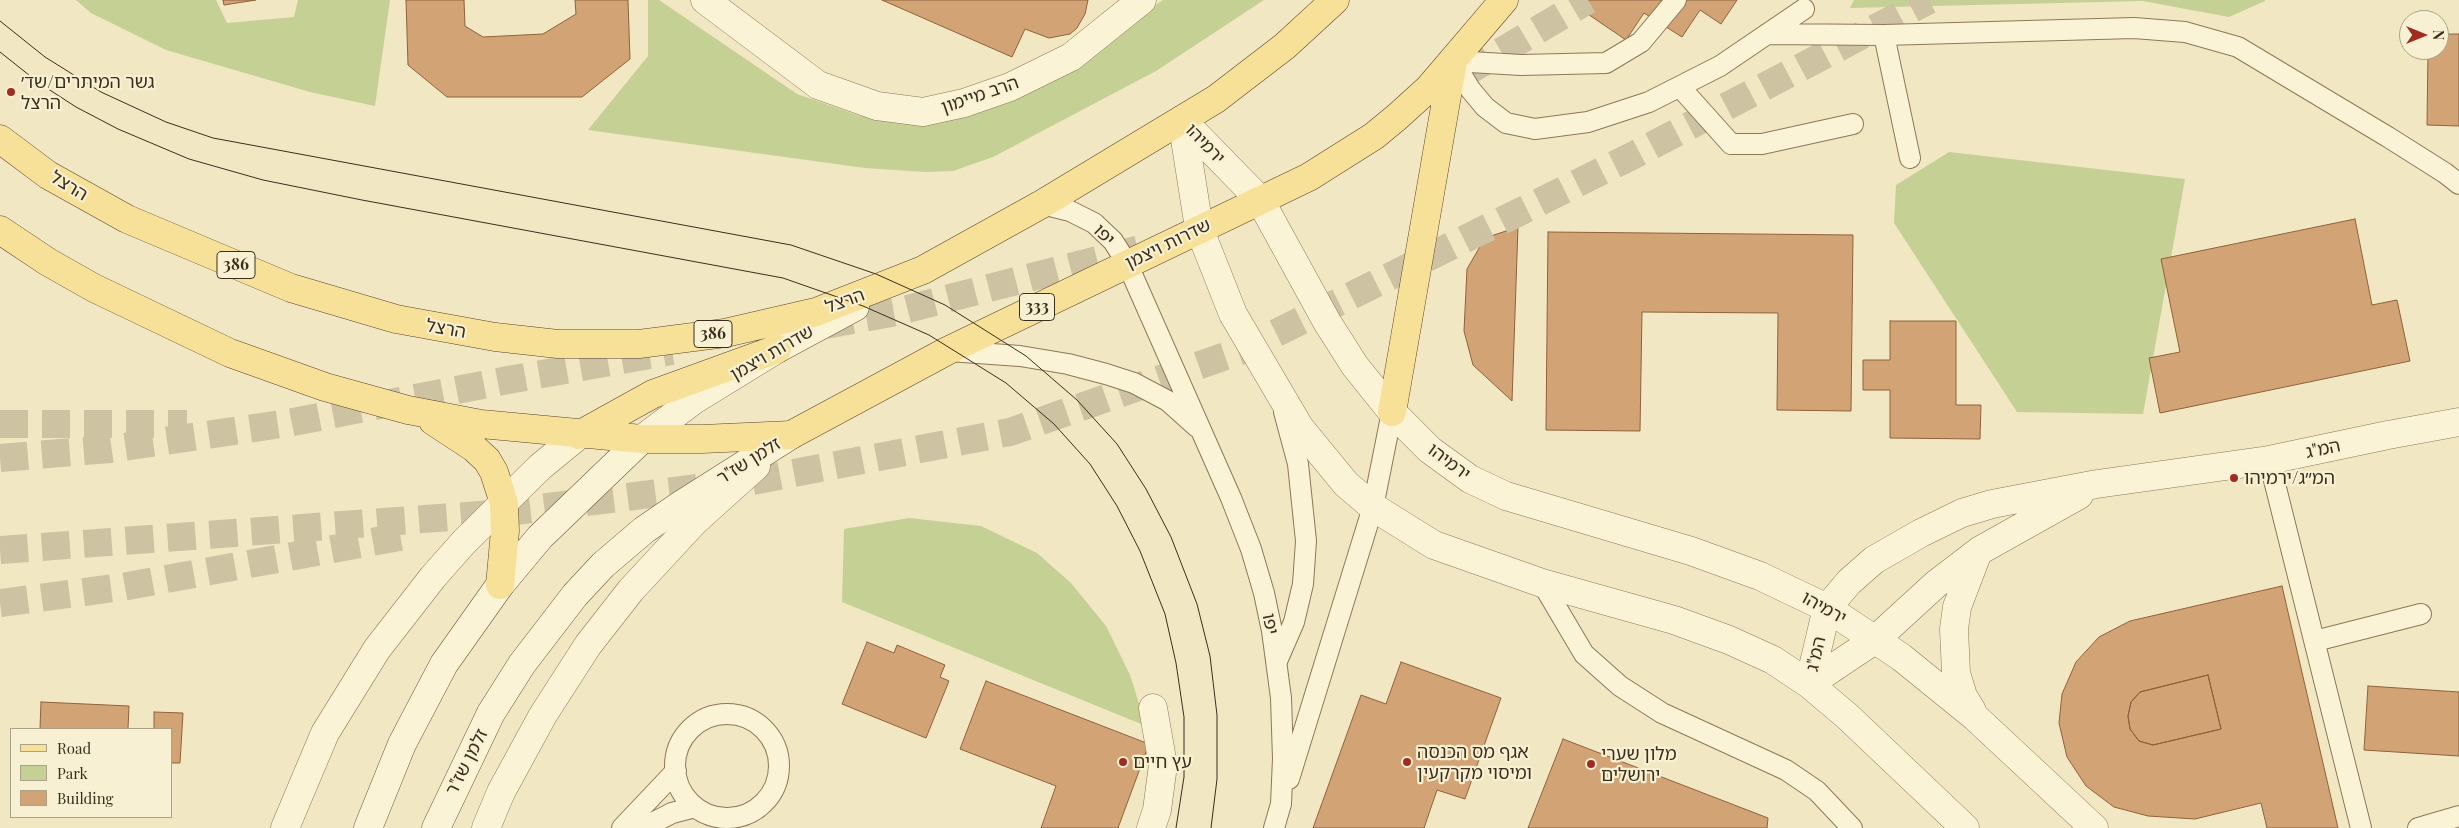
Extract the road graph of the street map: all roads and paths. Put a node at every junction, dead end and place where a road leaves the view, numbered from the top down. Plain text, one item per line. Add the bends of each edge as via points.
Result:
1 (705, 0) edge
2 (1142, 0) edge
3 (1335, 0) edge
4 (1504, 0) edge
5 (1676, 0) edge
6 (1804, 9) dead end
7 (1768, 34) junction
8 (1884, 35) junction
9 (1453, 61) junction
10 (1680, 87) junction
11 (1182, 120) junction
12 (1853, 124) dead end
13 (0, 138) edge
14 (1910, 158) dead end
15 (2459, 184) edge
16 (1260, 200) junction
17 (1042, 204) junction
18 (1199, 228) junction
19 (0, 230) edge
20 (1127, 263) junction
21 (922, 270) junction
22 (777, 349) junction
23 (947, 350) junction
24 (1281, 398) junction
25 (408, 410) junction
26 (1392, 412) junction
27 (2459, 422) edge
28 (1202, 431) junction
29 (791, 434) junction
30 (579, 435) junction
31 (642, 439) junction
32 (2269, 460) junction
33 (2098, 484) junction
34 (504, 504) junction
35 (1372, 507) junction
36 (1979, 551) junction
37 (1542, 583) junction
38 (500, 585) junction
39 (1826, 608) junction
40 (2421, 614) dead end
41 (1876, 639) junction
42 (2315, 641) junction
43 (1277, 662) junction
44 (1810, 684) junction
45 (1153, 708) dead end
46 (1975, 717) junction
47 (676, 771) junction
48 (1281, 804) junction
49 (695, 807) junction
50 (2459, 816) edge
51 (285, 828) edge
52 (368, 828) edge
53 (436, 828) edge
54 (486, 828) edge
55 (622, 828) edge
56 (643, 828) edge
57 (1151, 828) edge
58 (1274, 828) edge
59 (1852, 828) edge
60 (1965, 828) edge
61 (2094, 828) edge
62 (2361, 828) edge
63 (2418, 828) edge

1 - 2 street, הרב מיימון via 818,86 877,106 923,112 964,103 1010,87 1071,58
3 - 11 main road, שדרות ויצמן via 1248,75
4 - 9 main road, שדרות ויצמן
5 - 9 lane via 1641,42 1606,62 1522,65
6 - 7 lane
7 - 8 lane
7 - 10 lane via 1720,66
8 - 14 lane
8 - 15 lane via 2134,28 2185,32 2238,47 2396,142
9 - 10 lane via 1485,107 1506,123 1535,129 1588,122 1649,102
9 - 16 main road, שדרות ויצמן via 1429,88 1374,136 1309,177
9 - 26 main road
10 - 12 lane via 1731,144 1762,144
11 - 16 street, ירמיהו
11 - 17 main road, שדרות ויצמן
11 - 18 street, ירמיהו
13 - 21 main road, הרצל / 386 via 48,175 127,219 291,288 396,319 495,337 600,345 692,338 816,312
16 - 18 main road, שדרות ויצמן / 333
16 - 26 street, ירמיהו via 1327,322 1355,366
17 - 20 lane, יפו via 1070,211 1094,223 1113,241
17 - 21 main road, שדרות ויצמן
18 - 20 main road, שדרות ויצמן / 333
18 - 24 street, ירמיהו via 1234,314
19 - 25 main road via 94,288 212,345 325,388
20 - 23 main road, שדרות ויצמן / 333
20 - 28 lane, יפו
21 - 22 street, שדרות ויצמן
22 - 30 main road via 653,394
22 - 31 street, שדרות ויצמן via 694,400
23 - 28 lane, יפו via 1020,356 1106,374 1134,383 1168,402
23 - 29 main road, שדרות ויצמן / 333
24 - 35 street, ירמיהו via 1323,458
24 - 43 lane via 1298,464 1306,541 1303,584 1296,613
25 - 30 main road via 481,424
25 - 34 main road via 432,420 487,460
26 - 35 lane
26 - 39 street, ירמיהו via 1430,450 1462,474 1506,496 1691,550 1760,576
27 - 32 street, המ"ג
28 - 43 lane, יפו via 1232,498 1250,549 1264,593
29 - 31 main road
29 - 53 street, זלמן שז"ר via 644,530 603,564 522,664 492,713
29 - 54 street, זלמן שז"ר via 695,521 631,590 588,645 543,715 501,792
30 - 31 main road
30 - 34 street via 540,467
31 - 38 street via 540,536
32 - 33 street, המ"ג
32 - 42 lane
33 - 36 street, המ"ג
33 - 39 street, המ"ג via 1992,504 1962,513 1874,560
34 - 38 main road
34 - 51 street via 439,570 377,649 325,733
35 - 37 street, ירמיהו via 1434,545
35 - 48 lane
36 - 41 street, המ"ג via 1936,584
36 - 46 street via 1957,607 1953,647 1960,688
37 - 44 street, ירמיהו via 1674,620 1729,640 1773,660
37 - 59 lane via 1584,654 1620,686 1662,713 1786,770 1817,791
38 - 52 street via 444,664 424,700
39 - 41 street, ירמיהו
39 - 44 street, המ"ג
40 - 42 lane
41 - 44 street, המ"ג
41 - 46 street, ירמיהו
42 - 62 lane
43 - 48 lane, יפו via 1283,759
44 - 60 street, ירמיהו
45 - 57 street via 1163,765 1157,810
46 - 61 street, ירמיהו
47 - 49 lane via 678,785
47 - 49 lane via 680,744 688,732 715,715 732,714 747,718 761,726 772,739 780,770 776,786 767,800 740,817 709,815
47 - 55 lane
48 - 58 lane, יפו
49 - 56 lane via 672,813
50 - 63 lane

